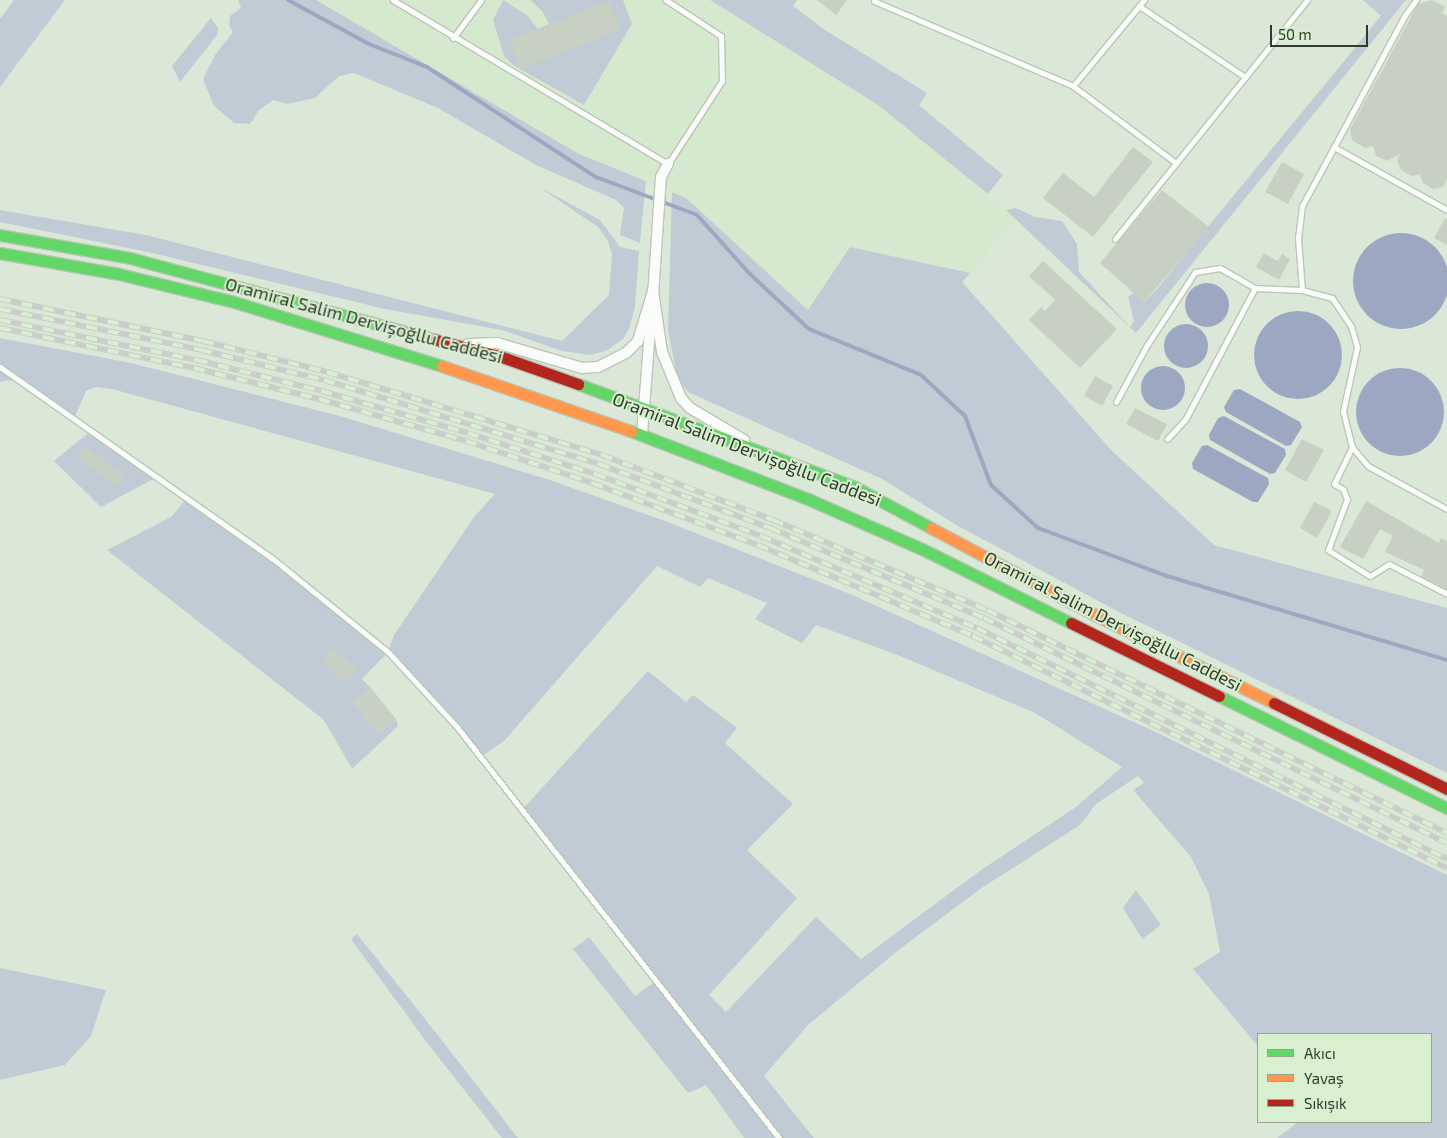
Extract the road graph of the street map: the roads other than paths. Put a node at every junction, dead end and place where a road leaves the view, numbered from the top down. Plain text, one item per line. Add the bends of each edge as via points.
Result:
1 (393, 0) edge
2 (481, 0) edge
3 (666, 0) edge
4 (1144, 0) edge
5 (1307, 0) edge
6 (1416, 0) edge
7 (874, 1) edge
8 (1140, 6) junction
9 (453, 38) junction
10 (1245, 77) junction
11 (1073, 86) junction
12 (1334, 147) junction
13 (1176, 163) junction
14 (668, 164) junction
15 (1447, 210) edge
16 (0, 235) edge
17 (1115, 239) dead end
18 (0, 253) edge
19 (1254, 288) junction
20 (1302, 290) junction
21 (653, 291) junction
22 (456, 344) junction
23 (0, 366) edge
24 (1116, 402) dead end
25 (645, 407) junction
26 (642, 434) junction
27 (1167, 439) dead end
28 (1352, 446) junction
29 (767, 453) junction
30 (1447, 509) edge
31 (1447, 594) edge
32 (1447, 789) edge
33 (1447, 808) edge
34 (780, 1138) edge

1 - 9 lane
2 - 9 lane
3 - 14 lane via 721,36 722,45 722,81
4 - 8 lane
5 - 10 lane
6 - 12 lane
7 - 11 lane
8 - 10 lane
8 - 11 lane
9 - 14 lane
10 - 13 lane
11 - 13 lane
12 - 15 lane
12 - 20 lane via 1302,206 1298,238
13 - 17 lane
14 - 21 street via 661,178
16 - 22 main road, Oramiral Salim Dervişoğllu Caddesi via 130,258
18 - 26 main road, Oramiral Salim Dervişoğllu Caddesi via 119,274 231,301 493,382
19 - 20 lane
19 - 24 lane via 1220,268 1195,272 1147,345
19 - 27 lane via 1185,420
20 - 28 lane via 1332,298 1345,315 1355,337 1356,358 1343,411
21 - 22 street via 638,341 619,357 598,367 582,368 497,343
21 - 25 street
21 - 29 street via 662,352 680,398 690,408
22 - 25 main road, Oramiral Salim Dervişoğllu Caddesi
23 - 34 lane via 272,558 388,652 457,727
25 - 26 street
25 - 29 main road, Oramiral Salim Dervişoğllu Caddesi
26 - 33 main road, Oramiral Salim Dervişoğllu Caddesi via 808,499 922,549
28 - 30 lane via 1368,466
28 - 31 lane via 1334,484 1346,494 1347,499 1327,545 1330,554 1370,576 1389,564
29 - 32 main road, Oramiral Salim Dervişoğllu Caddesi via 856,487 1095,615

